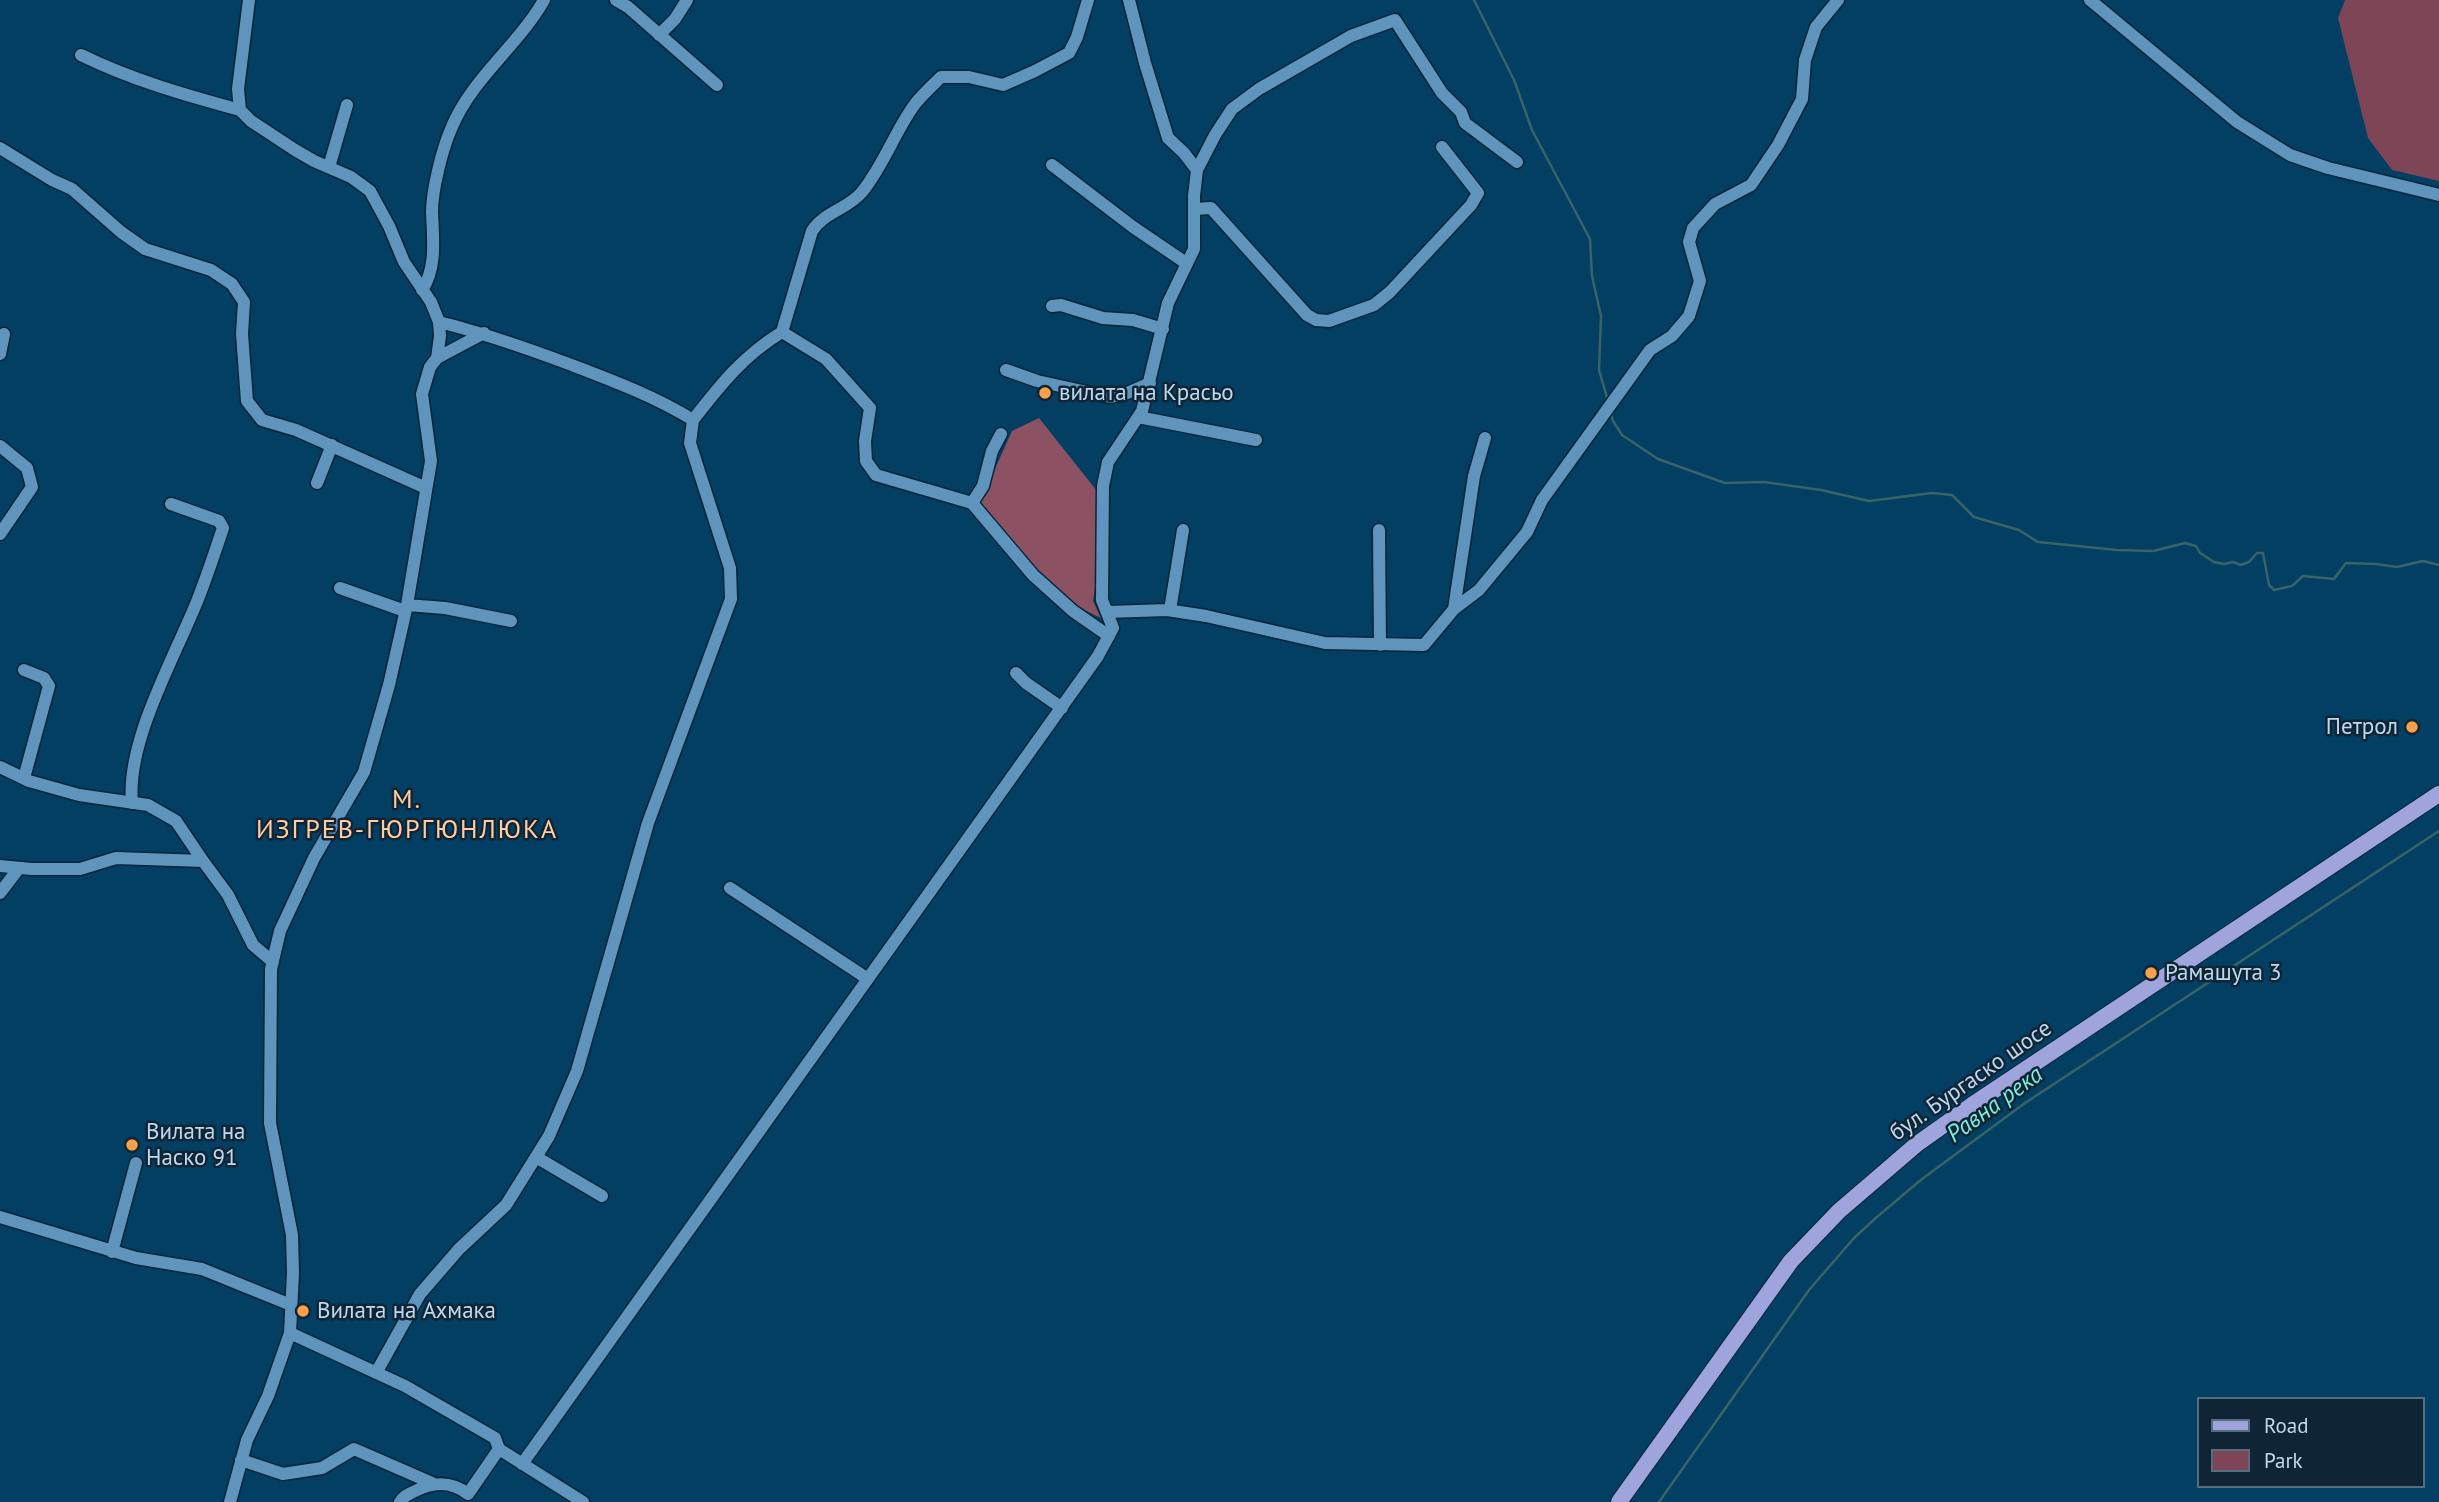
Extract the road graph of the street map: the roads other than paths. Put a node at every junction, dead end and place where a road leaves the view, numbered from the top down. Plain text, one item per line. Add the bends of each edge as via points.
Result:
1 (250, 0) edge
2 (544, 0) edge
3 (616, 0) edge
4 (687, 0) edge
5 (1088, 0) edge
6 (1129, 0) edge
7 (1838, 0) edge
8 (2090, 0) edge
9 (659, 35) junction
10 (81, 55) dead end
11 (717, 85) dead end
12 (347, 105) dead end
13 (240, 110) junction
14 (1442, 147) dead end
15 (0, 148) edge
16 (1517, 162) dead end
17 (1052, 165) dead end
18 (329, 167) junction
19 (1197, 170) junction
20 (2439, 195) edge
21 (1194, 209) junction
22 (1186, 263) junction
23 (422, 290) junction
24 (1052, 306) dead end
25 (439, 322) junction
26 (1163, 329) junction
27 (782, 332) junction
28 (484, 333) junction
29 (4, 334) dead end
30 (0, 354) edge
31 (437, 358) junction
32 (1006, 370) dead end
33 (1150, 383) junction
34 (1138, 416) junction
35 (693, 420) junction
36 (1001, 434) dead end
37 (1485, 438) dead end
38 (1256, 440) dead end
39 (332, 445) junction
40 (0, 446) edge
41 (317, 483) dead end
42 (426, 488) junction
43 (972, 503) junction
44 (171, 504) dead end
45 (1183, 530) dead end
46 (1379, 530) dead end
47 (0, 534) edge
48 (340, 588) dead end
49 (406, 608) junction
50 (1454, 609) junction
51 (1170, 610) junction
52 (1107, 612) junction
53 (511, 621) dead end
54 (1109, 636) junction
55 (1380, 645) junction
56 (24, 670) dead end
57 (1016, 673) dead end
58 (1062, 708) junction
59 (0, 767) edge
60 (24, 778) junction
61 (2439, 794) edge
62 (132, 803) junction
63 (204, 861) junction
64 (0, 866) edge
65 (19, 868) junction
66 (730, 888) dead end
67 (0, 893) edge
68 (273, 962) junction
69 (868, 979) junction
70 (536, 1157) junction
71 (136, 1163) dead end
72 (602, 1196) dead end
73 (0, 1216) edge
74 (112, 1252) junction
75 (291, 1304) junction
76 (290, 1333) junction
77 (376, 1373) junction
78 (499, 1449) junction
79 (242, 1460) junction
80 (522, 1464) junction
81 (432, 1483) junction
82 (230, 1502) edge
83 (400, 1502) edge
84 (583, 1502) edge
85 (1619, 1502) edge

1 - 13 street via 238,89
2 - 23 street via 479,83 450,129 432,211 432,264
3 - 9 street
4 - 9 street
5 - 27 street via 1069,53 1003,85 970,77 941,77 926,91 860,194 819,220 812,231
6 - 19 street via 1168,138
7 - 50 street via 1816,27 1805,60 1802,99 1778,145 1751,185 1715,204 1693,228 1689,242 1700,281 1689,316 1650,350 1542,500 1527,533 1479,590
8 - 20 street via 2237,122 2290,155
9 - 11 street
10 - 13 street via 180,94
12 - 18 street
13 - 18 street
14 - 21 street via 1478,193 1471,205 1390,292 1374,305 1329,321 1307,314 1211,208
15 - 39 street via 72,189 145,249 211,270 232,284 244,302 247,401 262,420
16 - 19 street via 1465,123 1395,20 1351,36 1241,102 1214,135
17 - 22 street
18 - 23 street via 370,191
19 - 21 street
21 - 22 street via 1194,249
22 - 26 street via 1168,303
23 - 25 street
24 - 26 street via 1061,304
25 - 28 street
25 - 31 street
26 - 33 street
27 - 35 street via 731,372
27 - 43 street via 826,359 870,408 866,461 876,475
28 - 31 street
28 - 35 street via 592,373
29 - 30 street
31 - 42 street via 422,394 431,460
32 - 33 street via 1110,397
33 - 34 street
34 - 38 street
34 - 52 street via 1108,463 1103,486 1102,600
35 - 70 street via 690,443 730,568 731,599 648,823 577,1071
36 - 43 street via 983,486
37 - 50 street via 1474,476
39 - 41 street
39 - 42 street
40 - 47 street via 27,468 32,487
42 - 49 street
43 - 54 street via 1033,575
44 - 62 street via 219,521 223,528 136,748
45 - 51 street
46 - 55 street
48 - 49 street
49 - 53 street via 445,608
49 - 68 street via 364,772 314,858 280,931
50 - 55 street via 1424,645
51 - 52 street
51 - 55 street via 1325,643
52 - 54 street via 1113,628
54 - 58 street
56 - 60 street via 44,678 49,686
57 - 58 street
58 - 69 street
59 - 60 street
60 - 62 street via 79,795
61 - 85 main road, бул. Бургаско шосе via 1972,1105 1917,1144 1839,1211 1791,1261
62 - 63 street via 148,805 176,821
63 - 65 street via 116,858 80,869
63 - 68 street via 228,895 253,945
64 - 65 street
65 - 67 street
66 - 69 street
68 - 75 street via 270,1123 292,1235
69 - 80 street
70 - 72 street
70 - 77 street via 506,1205 419,1294
71 - 74 street
73 - 74 street
74 - 75 street via 202,1269
75 - 76 street
76 - 77 street
76 - 79 street
77 - 78 street via 495,1438
78 - 80 street
78 - 81 street via 468,1494 459,1487
79 - 81 street via 283,1474 321,1468 354,1448
79 - 82 street
80 - 84 street
81 - 83 street

